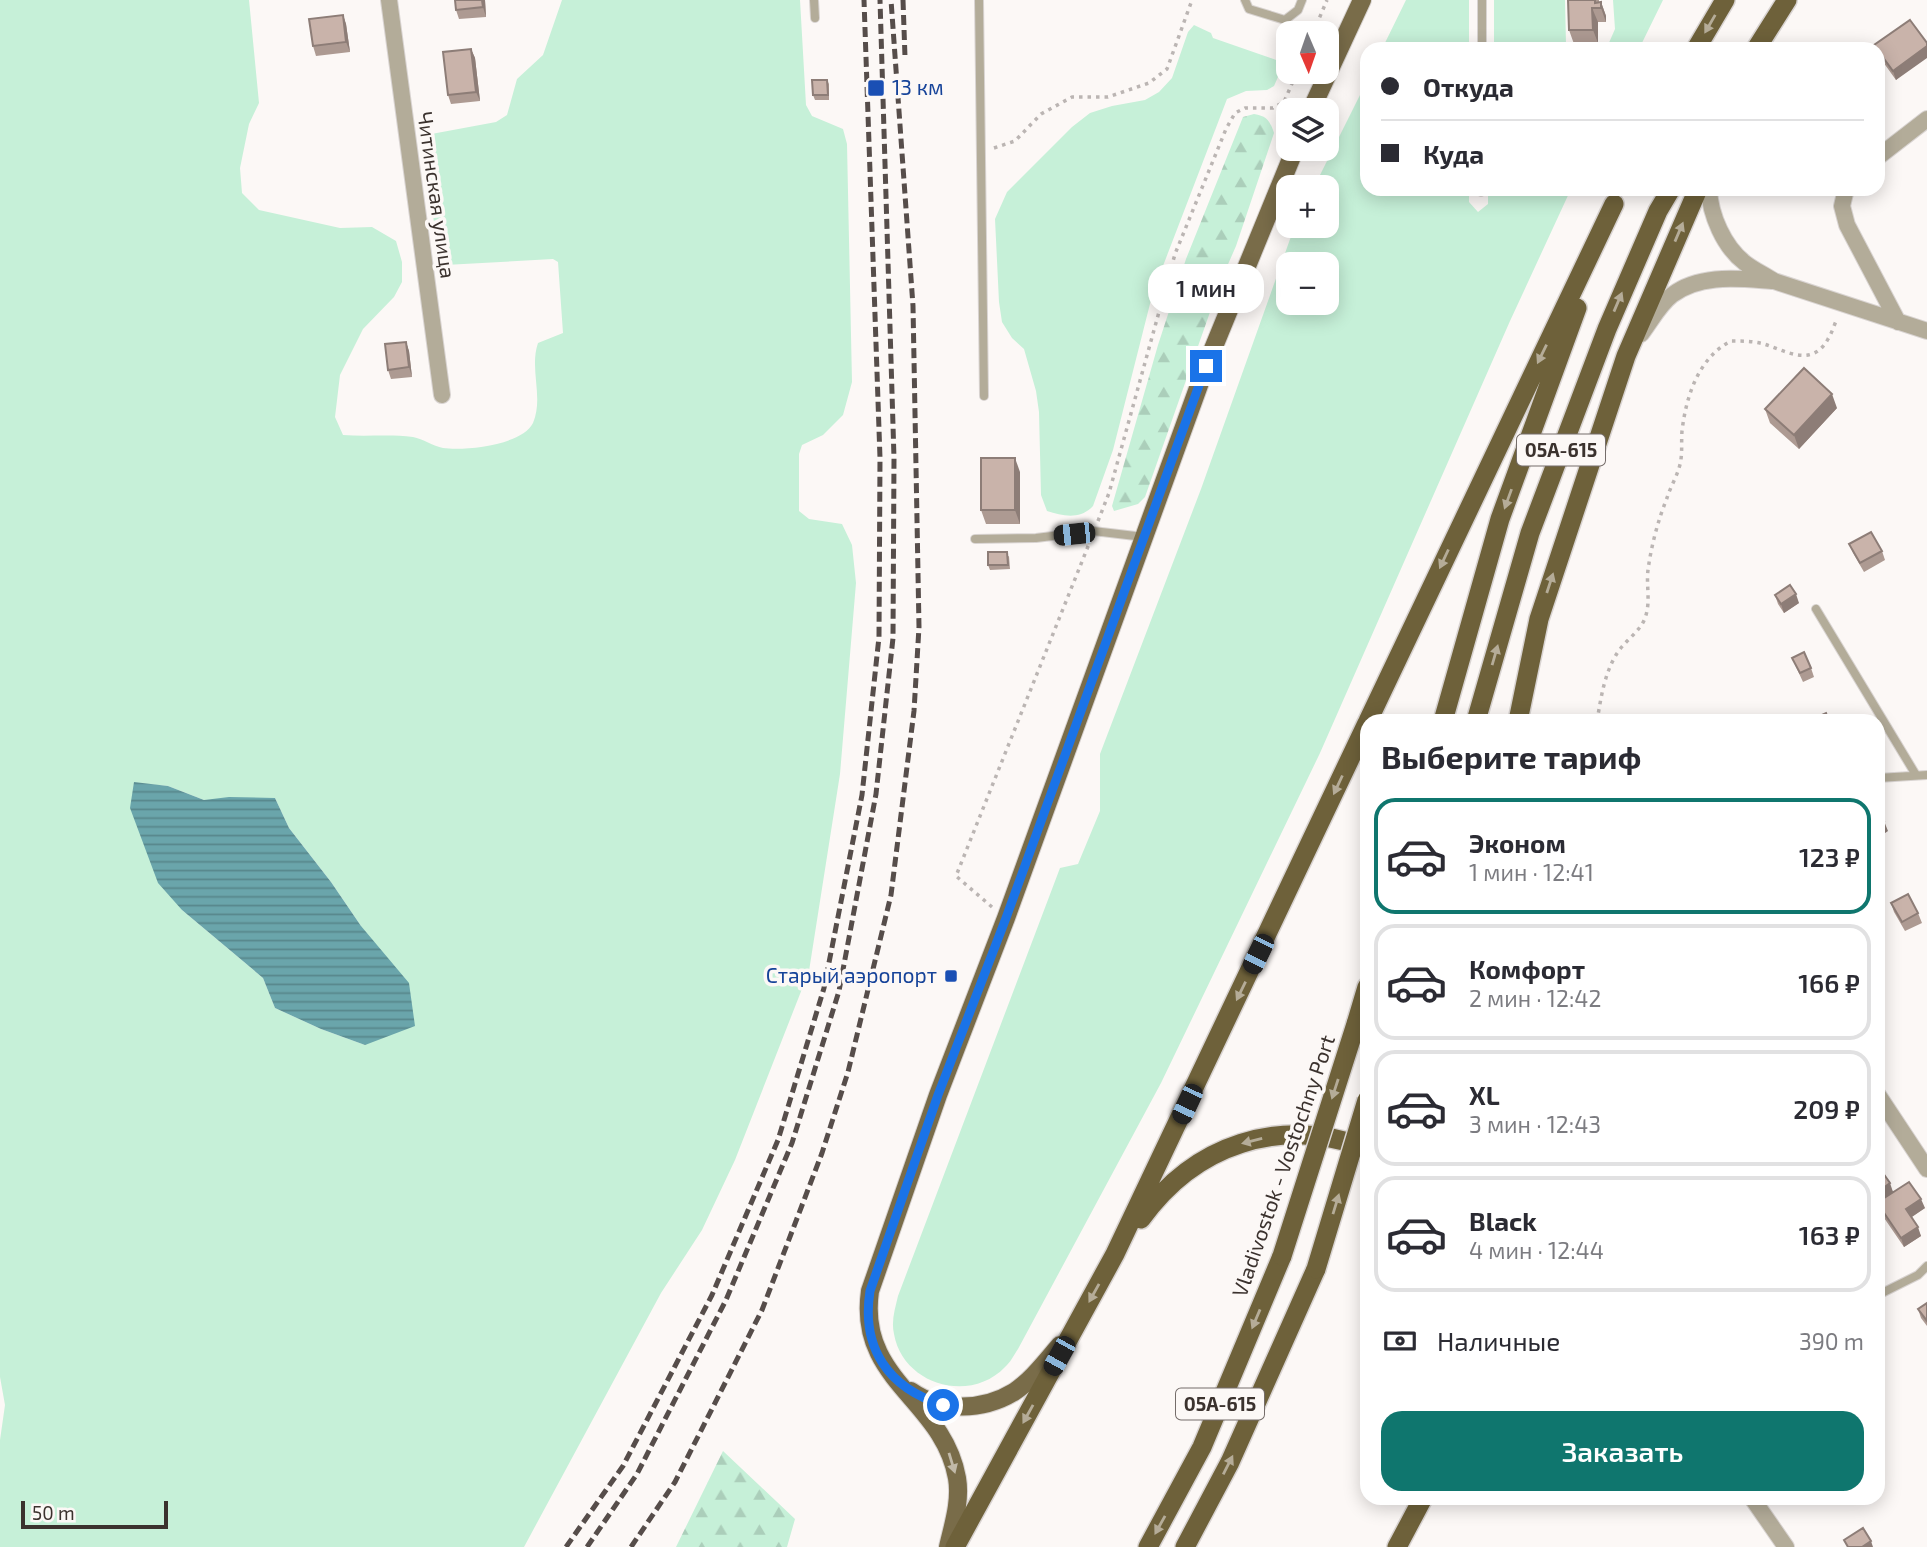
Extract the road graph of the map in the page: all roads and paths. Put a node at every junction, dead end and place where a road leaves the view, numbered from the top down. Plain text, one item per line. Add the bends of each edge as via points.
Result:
1 (388, 0) edge
2 (814, 0) edge
3 (979, 0) edge
4 (1192, 0) edge
5 (1245, 0) edge
6 (1302, 0) edge
7 (1327, 0) edge
8 (1362, 0) edge
9 (1482, 0) edge
10 (1725, 0) edge
11 (1787, 0) edge
12 (815, 18) dead end
13 (1318, 21) edge
14 (1482, 42) edge
15 (1700, 42) edge
16 (1761, 42) edge
17 (1292, 84) edge
18 (1317, 98) edge
19 (1927, 119) edge
20 (980, 152) junction
21 (1885, 152) edge
22 (1290, 161) edge
23 (1667, 196) edge
24 (1695, 196) edge
25 (1709, 196) edge
26 (1844, 196) edge
27 (1618, 197) edge
28 (1774, 281) junction
29 (1843, 304) junction
30 (1898, 322) junction
31 (1927, 331) edge
32 (1626, 356) junction
33 (442, 395) dead end
34 (984, 396) dead end
35 (1093, 531) junction
36 (1144, 537) junction
37 (975, 539) dead end
38 (1816, 610) dead end
39 (1371, 714) edge
40 (1445, 714) edge
41 (1478, 714) edge
42 (1519, 714) edge
43 (1598, 714) edge
44 (1879, 714) edge
45 (1885, 724) edge
46 (1360, 737) edge
47 (1916, 775) junction
48 (1927, 775) edge
49 (1885, 777) edge
50 (1006, 918) junction
51 (1360, 1011) edge
52 (1885, 1105) edge
53 (1360, 1124) edge
54 (1360, 1146) edge
55 (1927, 1169) edge
56 (1115, 1254) junction
57 (1927, 1266) edge
58 (1885, 1292) edge
59 (1072, 1333) junction
60 (902, 1385) junction
61 (1419, 1505) edge
62 (1757, 1505) edge
63 (948, 1547) edge
64 (956, 1547) edge
65 (1148, 1547) edge
66 (1185, 1547) edge
67 (1397, 1547) edge
68 (1786, 1547) edge

1 - 33 street, Читинская улица
2 - 12 lane
3 - 20 lane
4 - 20 path via 1167,69 1149,83 1108,97 1072,97 1041,114 1015,141
5 - 6 lane via 1249,9 1285,20
7 - 13 path
8 - 18 main road
9 - 14 lane
10 -> 15 highway
11 - 16 highway
17 - 35 path via 1284,102 1273,108 1245,108 1235,113 1226,129 1175,254 1109,493
19 - 21 street
20 - 34 lane
22 - 36 main road via 1206,366
41 -> 23 highway, 05А-615 via 1530,533 1606,329
32 -> 24 highway
25 - 28 street via 1727,243 1743,262
26 - 30 street via 1847,225
27 -> 39 highway
27 -> 40 highway, 05А-615 via 1500,519
28 - 29 street
28 - 32 street via 1718,278 1673,294
29 - 30 street
29 - 43 path via 1828,340 1816,352 1795,357 1764,344 1731,341 1708,359 1693,383 1679,471 1666,498 1651,554 1645,620 1616,654
30 - 31 street
42 -> 32 highway via 1539,619
35 - 36 lane
35 - 37 lane
35 - 50 path via 956,876
36 - 50 main road
38 - 44 lane
45 - 47 lane
46 -> 56 highway
47 - 48 lane
47 - 49 lane
50 - 60 main road via 870,1291 868,1321 875,1350
51 -> 65 highway, Vladivostok - Vostochny Port / 05А-615, bridge via 1282,1256 1202,1447
52 - 55 street
66 -> 53 highway, 05А-615, bridge via 1230,1462 1317,1269
54 -> 56 highway via 1315,1135 1283,1134 1222,1150 1169,1185
56 -> 59 highway
57 - 58 lane
59 - 60 main road via 1026,1382 987,1404 943,1405
59 -> 64 highway
60 -> 63 main road via 947,1447 954,1465 957,1499
61 - 67 highway
62 - 68 street

